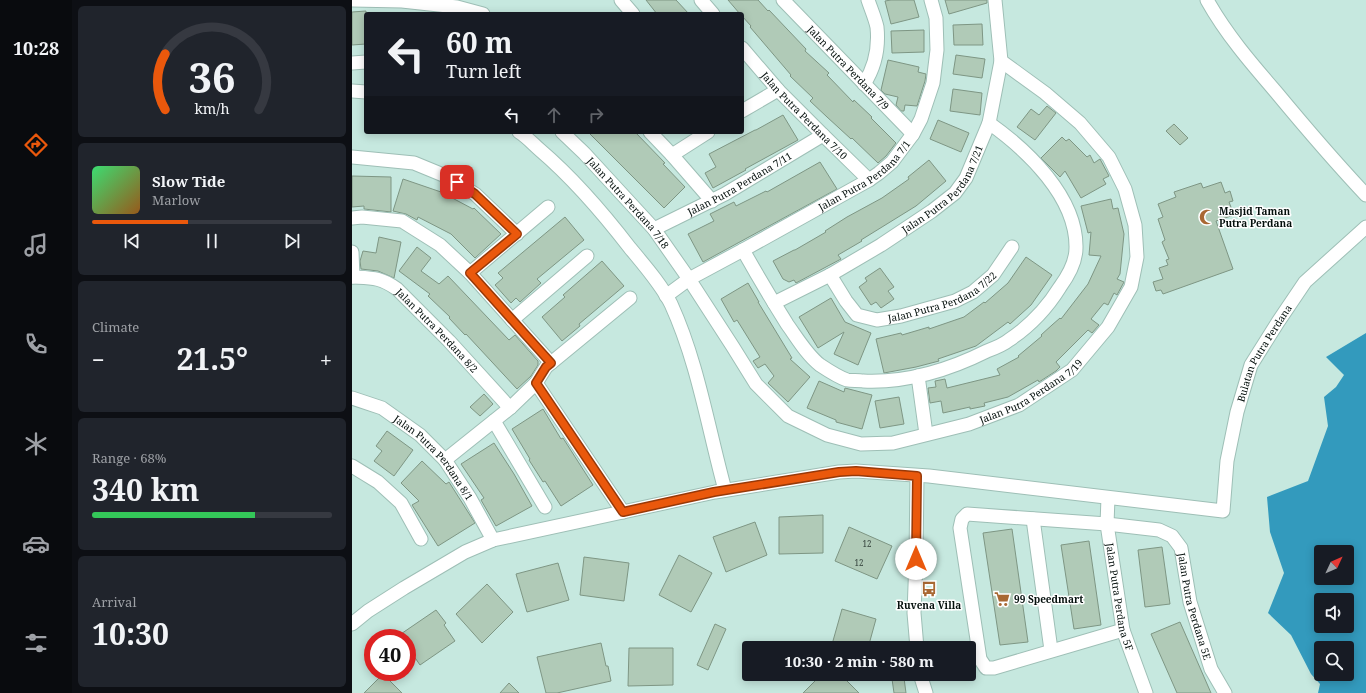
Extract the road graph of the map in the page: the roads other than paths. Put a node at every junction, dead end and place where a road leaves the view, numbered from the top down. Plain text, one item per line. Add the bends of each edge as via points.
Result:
1 (361, 0) edge
2 (621, 0) edge
3 (701, 0) edge
4 (783, 0) edge
5 (868, 0) edge
6 (931, 0) edge
7 (995, 0) edge
8 (1207, 0) edge
9 (428, 2) edge
10 (476, 12) edge
11 (631, 12) edge
12 (711, 12) edge
13 (744, 50) edge
14 (1001, 61) junction
15 (364, 62) edge
16 (352, 63) edge
17 (864, 84) junction
18 (778, 90) junction
19 (352, 91) edge
20 (364, 92) edge
21 (744, 110) edge
22 (989, 123) junction
23 (521, 134) edge
24 (564, 134) edge
25 (652, 134) edge
26 (705, 134) edge
27 (913, 134) junction
28 (823, 135) junction
29 (672, 155) junction
30 (352, 157) edge
31 (869, 180) junction
32 (1366, 196) edge
33 (712, 201) junction
34 (548, 207) dead end
35 (352, 218) edge
36 (1366, 227) edge
37 (654, 229) junction
38 (517, 234) junction
39 (1012, 247) dead end
40 (743, 250) junction
41 (352, 252) edge
42 (587, 256) dead end
43 (470, 273) junction
44 (830, 275) junction
45 (352, 277) edge
46 (689, 279) junction
47 (666, 296) junction
48 (630, 298) dead end
49 (774, 303) junction
50 (512, 320) junction
51 (551, 363) junction
52 (918, 376) junction
53 (536, 383) junction
54 (352, 398) edge
55 (510, 408) junction
56 (494, 421) junction
57 (926, 434) junction
58 (446, 460) junction
59 (352, 466) edge
60 (917, 476) junction
61 (725, 490) junction
62 (1108, 498) junction
63 (545, 507) dead end
64 (623, 512) junction
65 (1033, 519) junction
66 (1107, 524) junction
67 (421, 539) dead end
68 (493, 540) junction
69 (352, 624) edge
70 (1123, 630) junction
71 (916, 641) edge
72 (1051, 650) junction
73 (922, 681) edge
74 (926, 693) edge
75 (1146, 693) edge
76 (1225, 693) edge

1 - 9 street
2 - 11 street
3 - 12 street
4 - 17 street, Jalan Putra Perdana 7/9
5 - 17 street via 876,26 877,55 871,74
6 - 27 street, Jalan Putra Perdana 7/1 via 936,18 937,50 933,83
7 - 14 street, Jalan Putra Perdana 7/21
8 - 32 street via 1218,20 1249,60
9 - 10 street
13 - 18 street, Jalan Putra Perdana 7/10
14 - 22 street, Jalan Putra Perdana 7/21
14 - 57 street, Jalan Putra Perdana 7/19 via 1080,123 1109,157 1125,189 1135,225 1137,257 1131,287 1108,327 1072,370 1019,405 970,424
15 - 16 street
17 - 27 street, Jalan Putra Perdana 7/9
18 - 21 street
18 - 28 street, Jalan Putra Perdana 7/10
19 - 20 street
22 - 44 street, Jalan Putra Perdana 7/21 via 966,178 955,193 881,245
22 - 52 street via 1032,161 1064,201 1073,222 1076,248 1070,271 1053,298 1030,324 1008,341 965,362
23 - 47 street via 560,166 606,217
24 - 37 street, Jalan Putra Perdana 7/18
25 - 29 street
26 - 29 street
27 - 31 street, Jalan Putra Perdana 7/1 via 892,162
28 - 31 street, Jalan Putra Perdana 7/10
28 - 33 street, Jalan Putra Perdana 7/11
29 - 33 street
30 - 38 street via 414,163 448,177 475,194
31 - 40 street, Jalan Putra Perdana 7/1
33 - 37 street, Jalan Putra Perdana 7/11
34 - 38 street
35 - 43 street via 402,221 440,245
36 - 62 street, Bulatan Putra Perdana via 1305,282 1251,366 1237,412 1227,461 1223,511
37 - 46 street, Jalan Putra Perdana 7/18
38 - 43 street
39 - 44 street, Jalan Putra Perdana 7/22 via 993,275 973,292 955,301 877,320 857,315
40 - 46 street, Jalan Putra Perdana 7/1
40 - 49 street
41 - 45 street
42 - 50 street
43 - 50 street
44 - 49 street, Jalan Putra Perdana 7/21
45 - 55 street, Jalan Putra Perdana 8/2 via 378,278 397,289
46 - 47 street, Jalan Putra Perdana 7/1
46 - 57 street, Jalan Putra Perdana 7/19 via 756,384 788,416 827,435 861,444 893,443
47 - 61 street via 690,352
48 - 51 street
49 - 52 street via 800,343 820,365 847,380 879,382
50 - 51 street
51 - 53 street
52 - 57 street
53 - 55 street
53 - 64 street
54 - 58 street, Jalan Putra Perdana 8/1 via 382,408 420,435
55 - 56 street
56 - 58 street
56 - 63 street
58 - 68 street, Jalan Putra Perdana 8/1
59 - 67 street via 378,482 401,503
60 - 61 street via 839,472
60 - 62 street
60 - 71 street
61 - 64 street
62 - 66 street, Jalan Putra Perdana 5F
64 - 68 street
65 - 66 street, Jalan Putra Perdana 5E
65 - 72 street
65 - 72 street, Jalan Putra Perdana 5E via 967,514 962,519 960,528 980,659 986,668 994,668
66 - 70 street, Jalan Putra Perdana 5F
66 - 76 street, Jalan Putra Perdana 5E via 1159,530 1172,536 1181,548 1190,602 1211,669
68 - 69 street via 451,560 374,607
70 - 72 street
70 - 75 street, Jalan Putra Perdana 5F
73 - 74 street

